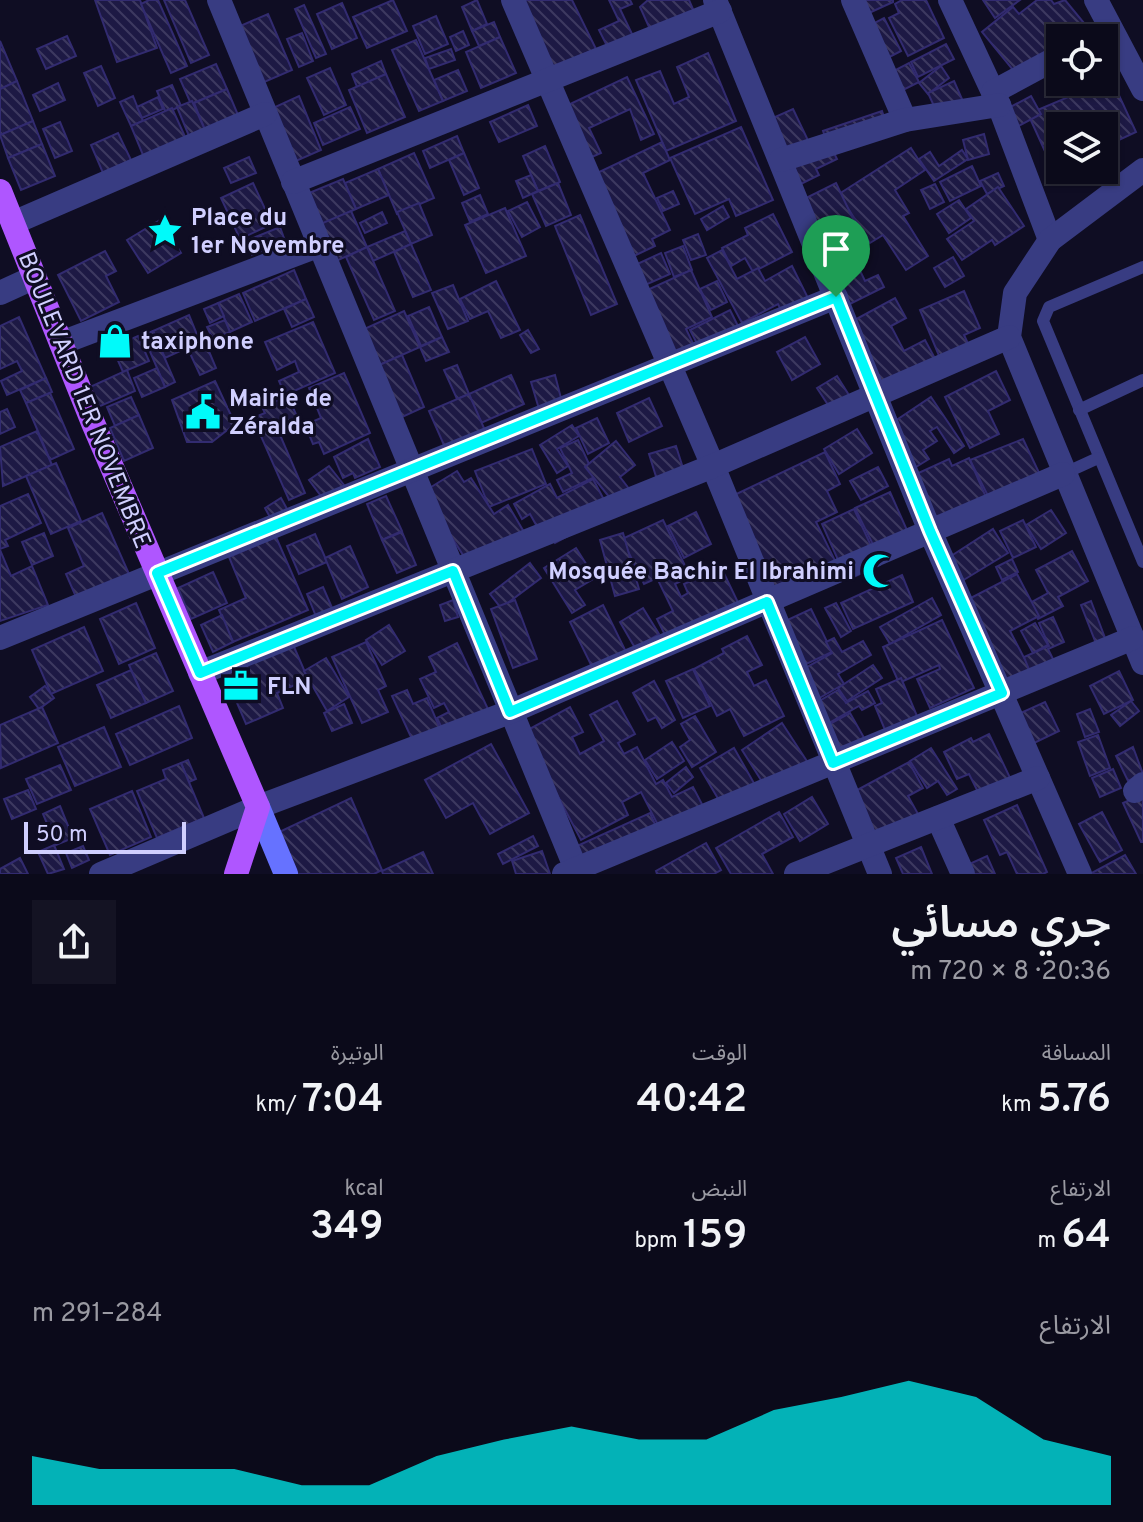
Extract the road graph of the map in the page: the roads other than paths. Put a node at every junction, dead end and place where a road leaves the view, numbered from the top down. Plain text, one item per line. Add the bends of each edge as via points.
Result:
1 (219, 0) edge
2 (513, 0) edge
3 (853, 0) edge
4 (950, 0) edge
5 (1102, 2) edge
6 (717, 5) edge
7 (1102, 24) edge
8 (1118, 55) edge
9 (1046, 65) edge
10 (547, 78) junction
11 (1143, 89) edge
12 (996, 98) junction
13 (265, 114) junction
14 (905, 120) junction
15 (781, 160) junction
16 (1143, 170) edge
17 (293, 182) junction
18 (0, 191) edge
19 (13, 223) junction
20 (1050, 240) junction
21 (320, 245) junction
22 (1143, 267) edge
23 (35, 277) junction
24 (0, 293) edge
25 (836, 297) junction
26 (1009, 337) junction
27 (61, 343) junction
28 (669, 365) junction
29 (1143, 380) edge
30 (878, 396) junction
31 (1079, 410) junction
32 (1098, 458) junction
33 (713, 466) junction
34 (412, 469) junction
35 (1063, 474) junction
36 (930, 531) junction
37 (1143, 562) edge
38 (453, 571) junction
39 (157, 573) junction
40 (767, 602) junction
41 (1138, 636) edge
42 (0, 638) edge
43 (1143, 663) edge
44 (200, 673) junction
45 (1002, 693) junction
46 (510, 712) junction
47 (833, 763) junction
48 (1038, 778) junction
49 (258, 807) junction
50 (938, 818) junction
51 (868, 845) junction
52 (573, 872) edge
53 (101, 874) edge
54 (236, 874) edge
55 (286, 874) edge
56 (796, 874) edge
57 (880, 874) edge
58 (963, 874) edge
59 (1080, 874) edge

1 - 13 street
2 - 10 street
3 - 14 street
4 - 12 street
5 - 7 street
6 - 10 street
6 - 15 street
8 - 11 street
9 - 12 street
10 - 17 street
10 - 28 street
12 - 14 street
12 - 20 street
13 - 17 street
13 - 19 street
14 - 15 street
15 - 25 street
16 - 20 street
17 - 21 street
18 - 19 main road, BOULEVARD 1ER NOVEMBRE
19 - 23 main road, BOULEVARD 1ER NOVEMBRE
20 - 26 street via 1015,293
21 - 27 street
21 - 34 street
22 - 31 lane via 1046,311 1043,321
23 - 24 street
23 - 27 main road, BOULEVARD 1ER NOVEMBRE
25 - 28 street
25 - 30 street
26 - 30 street
26 - 35 street
27 - 39 main road, BOULEVARD 1ER NOVEMBRE
28 - 33 street
28 - 34 street
29 - 31 lane
30 - 33 street
30 - 36 street
31 - 32 lane
32 - 35 lane
32 - 37 lane
33 - 38 street
33 - 40 street
34 - 38 street
34 - 39 street
35 - 36 street
35 - 41 street
36 - 40 street
36 - 45 street
38 - 44 street
38 - 46 street
39 - 42 street
39 - 44 main road, BOULEVARD 1ER NOVEMBRE
40 - 46 street
40 - 47 street
41 - 43 street
41 - 45 street
44 - 49 main road, BOULEVARD 1ER NOVEMBRE
45 - 47 street
45 - 48 street
46 - 49 street
46 - 52 street
47 - 51 street
47 - 52 street
48 - 50 street
48 - 59 street
49 - 53 street
49 - 54 main road
49 - 55 street
50 - 51 street
50 - 58 street
51 - 56 street
51 - 57 street

